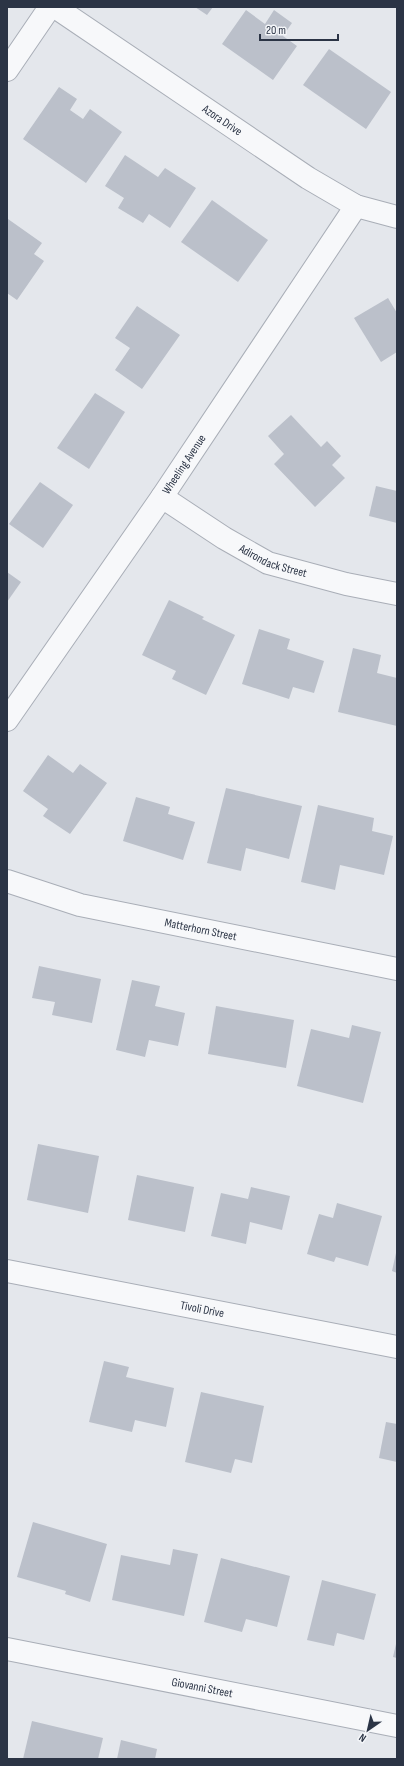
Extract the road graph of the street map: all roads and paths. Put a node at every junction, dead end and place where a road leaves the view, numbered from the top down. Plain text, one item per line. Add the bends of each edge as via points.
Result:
1 (50, 7) edge
2 (55, 7) edge
3 (7, 70) edge
4 (356, 206) junction
5 (397, 218) edge
6 (162, 497) junction
7 (397, 594) edge
8 (7, 720) edge
9 (7, 881) edge
10 (397, 969) edge
11 (7, 1271) edge
12 (397, 1347) edge
13 (7, 1648) edge
14 (397, 1726) edge

1 - 3 street
2 - 4 street, Azora Drive via 308,178
4 - 5 street, Azora Drive
4 - 6 street, Wheeling Avenue
6 - 7 street, Adirondack Street via 224,538 268,563 346,584
6 - 8 street, Wheeling Avenue
9 - 10 street, Matterhorn Street via 80,905
11 - 12 street, Tivoli Drive
13 - 14 street, Giovanni Street

